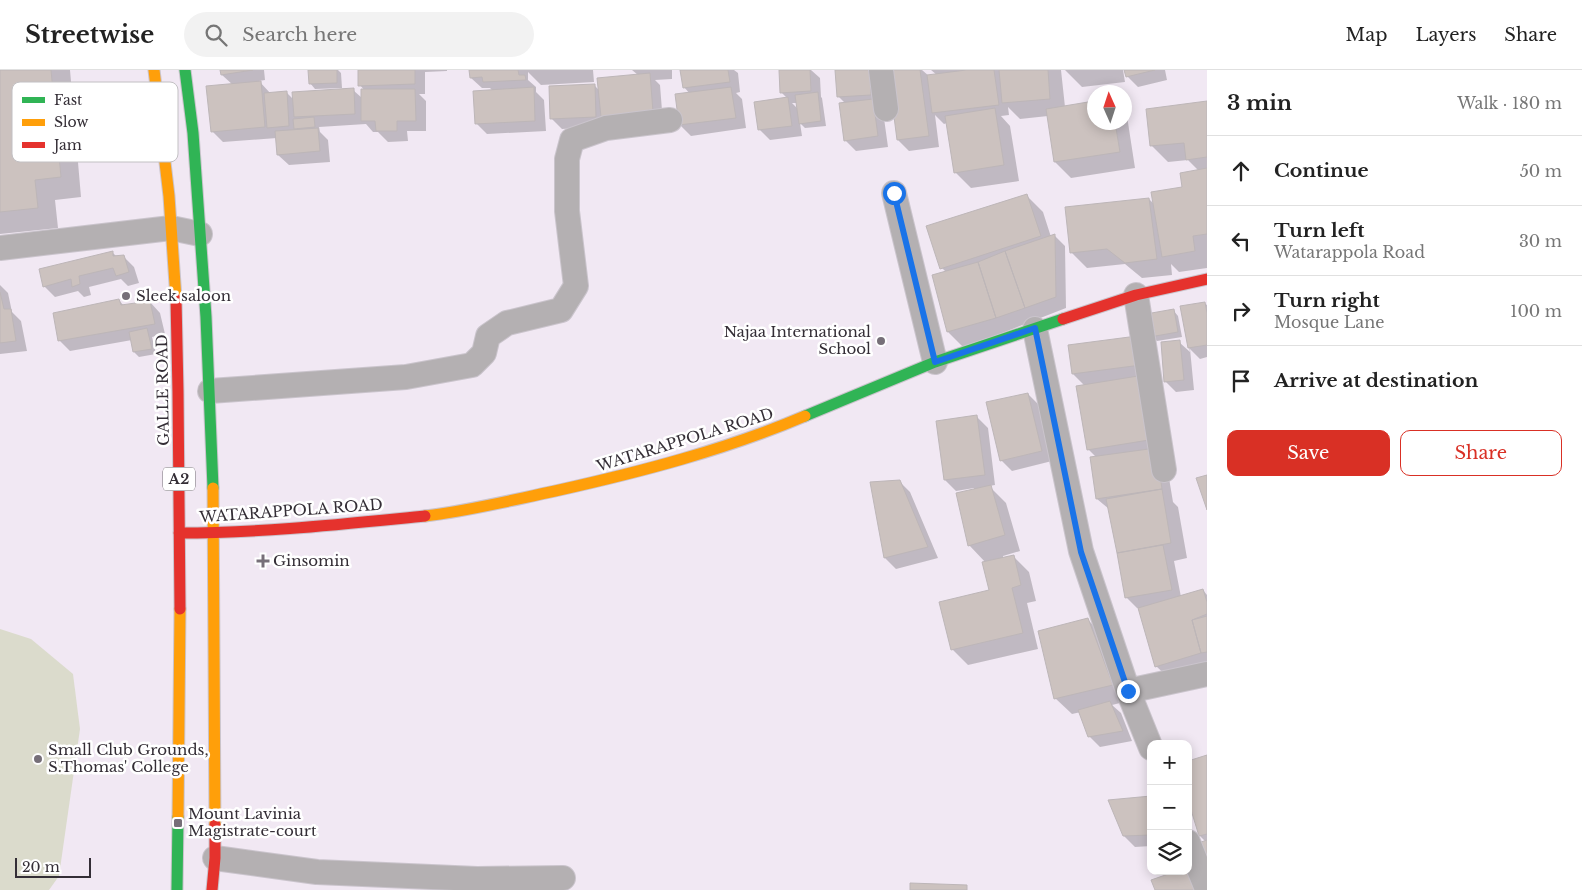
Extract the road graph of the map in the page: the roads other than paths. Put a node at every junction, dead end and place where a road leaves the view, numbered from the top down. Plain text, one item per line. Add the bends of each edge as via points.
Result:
1 (185, 70) edge
2 (881, 70) edge
3 (886, 109) dead end
4 (670, 120) dead end
5 (164, 162) edge
6 (894, 193) dead end
7 (171, 228) junction
8 (200, 234) junction
9 (0, 248) edge
10 (1207, 279) edge
11 (1136, 296) junction
12 (1035, 328) junction
13 (935, 362) junction
14 (210, 391) junction
15 (1164, 470) dead end
16 (213, 533) junction
17 (179, 534) junction
18 (1207, 674) edge
19 (1128, 691) junction
20 (1148, 740) edge
21 (1192, 852) edge
22 (214, 858) junction
23 (563, 878) dead end
24 (1207, 889) edge
25 (176, 890) edge
26 (212, 890) edge

1 - 8 main road, A2
2 - 3 street
4 - 14 street via 606,128 572,140 567,159 567,211 576,286 561,310 507,323 488,336 484,353 472,365 406,377
5 - 7 main road, GALLE ROAD / A2
6 - 13 street
7 - 8 street
7 - 9 street
7 - 17 main road, GALLE ROAD / A2 via 178,357
8 - 14 main road, A2
10 - 11 main road, WATARAPPOLA ROAD
11 - 12 main road, WATARAPPOLA ROAD
11 - 15 street
12 - 13 main road, WATARAPPOLA ROAD
12 - 19 street via 1081,552
13 - 16 main road, WATARAPPOLA ROAD via 764,434 622,476 460,512
14 - 16 main road, A2
16 - 17 main road, WATARAPPOLA ROAD
16 - 22 main road, A2
17 - 25 main road, GALLE ROAD / A2 via 180,768
18 - 19 street
19 - 20 street
21 - 24 street
22 - 23 street via 317,872 477,879
22 - 26 main road, A2

